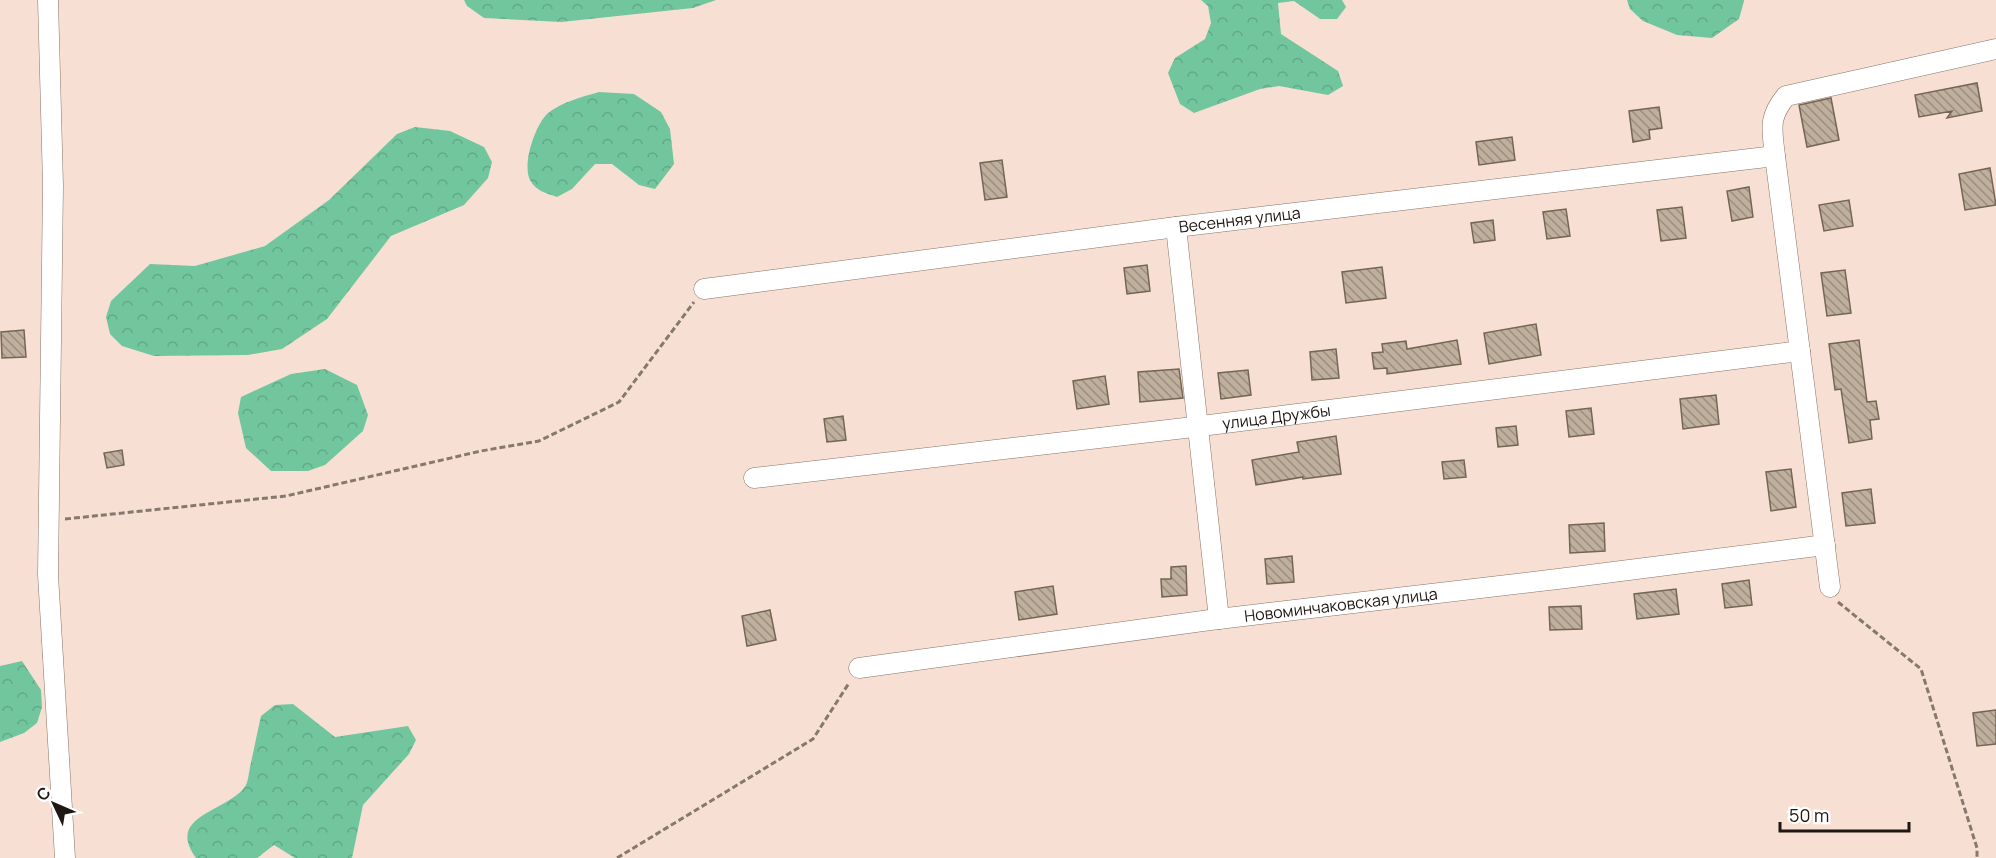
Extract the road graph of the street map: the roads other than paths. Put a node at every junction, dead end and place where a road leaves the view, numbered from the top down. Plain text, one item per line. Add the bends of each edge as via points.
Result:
1 (48, 0) edge
2 (1996, 48) edge
3 (1775, 156) junction
4 (1176, 227) junction
5 (704, 289) road end
6 (1800, 351) junction
7 (1197, 427) junction
8 (754, 478) dead end
9 (1825, 546) junction
10 (1830, 587) road end
11 (1219, 619) junction
12 (858, 669) road end
13 (65, 858) edge

1 - 13 street via 53,185 48,575
2 - 3 street via 1786,96 1775,109
3 - 4 street, Весенняя улица
3 - 6 street
4 - 5 street, Весенняя улица
4 - 7 street
6 - 7 street, улица Дружбы
6 - 9 street
7 - 8 street, улица Дружбы
7 - 11 street
9 - 10 street
9 - 11 street, Новоминчаковская улица
11 - 12 street, Новоминчаковская улица

